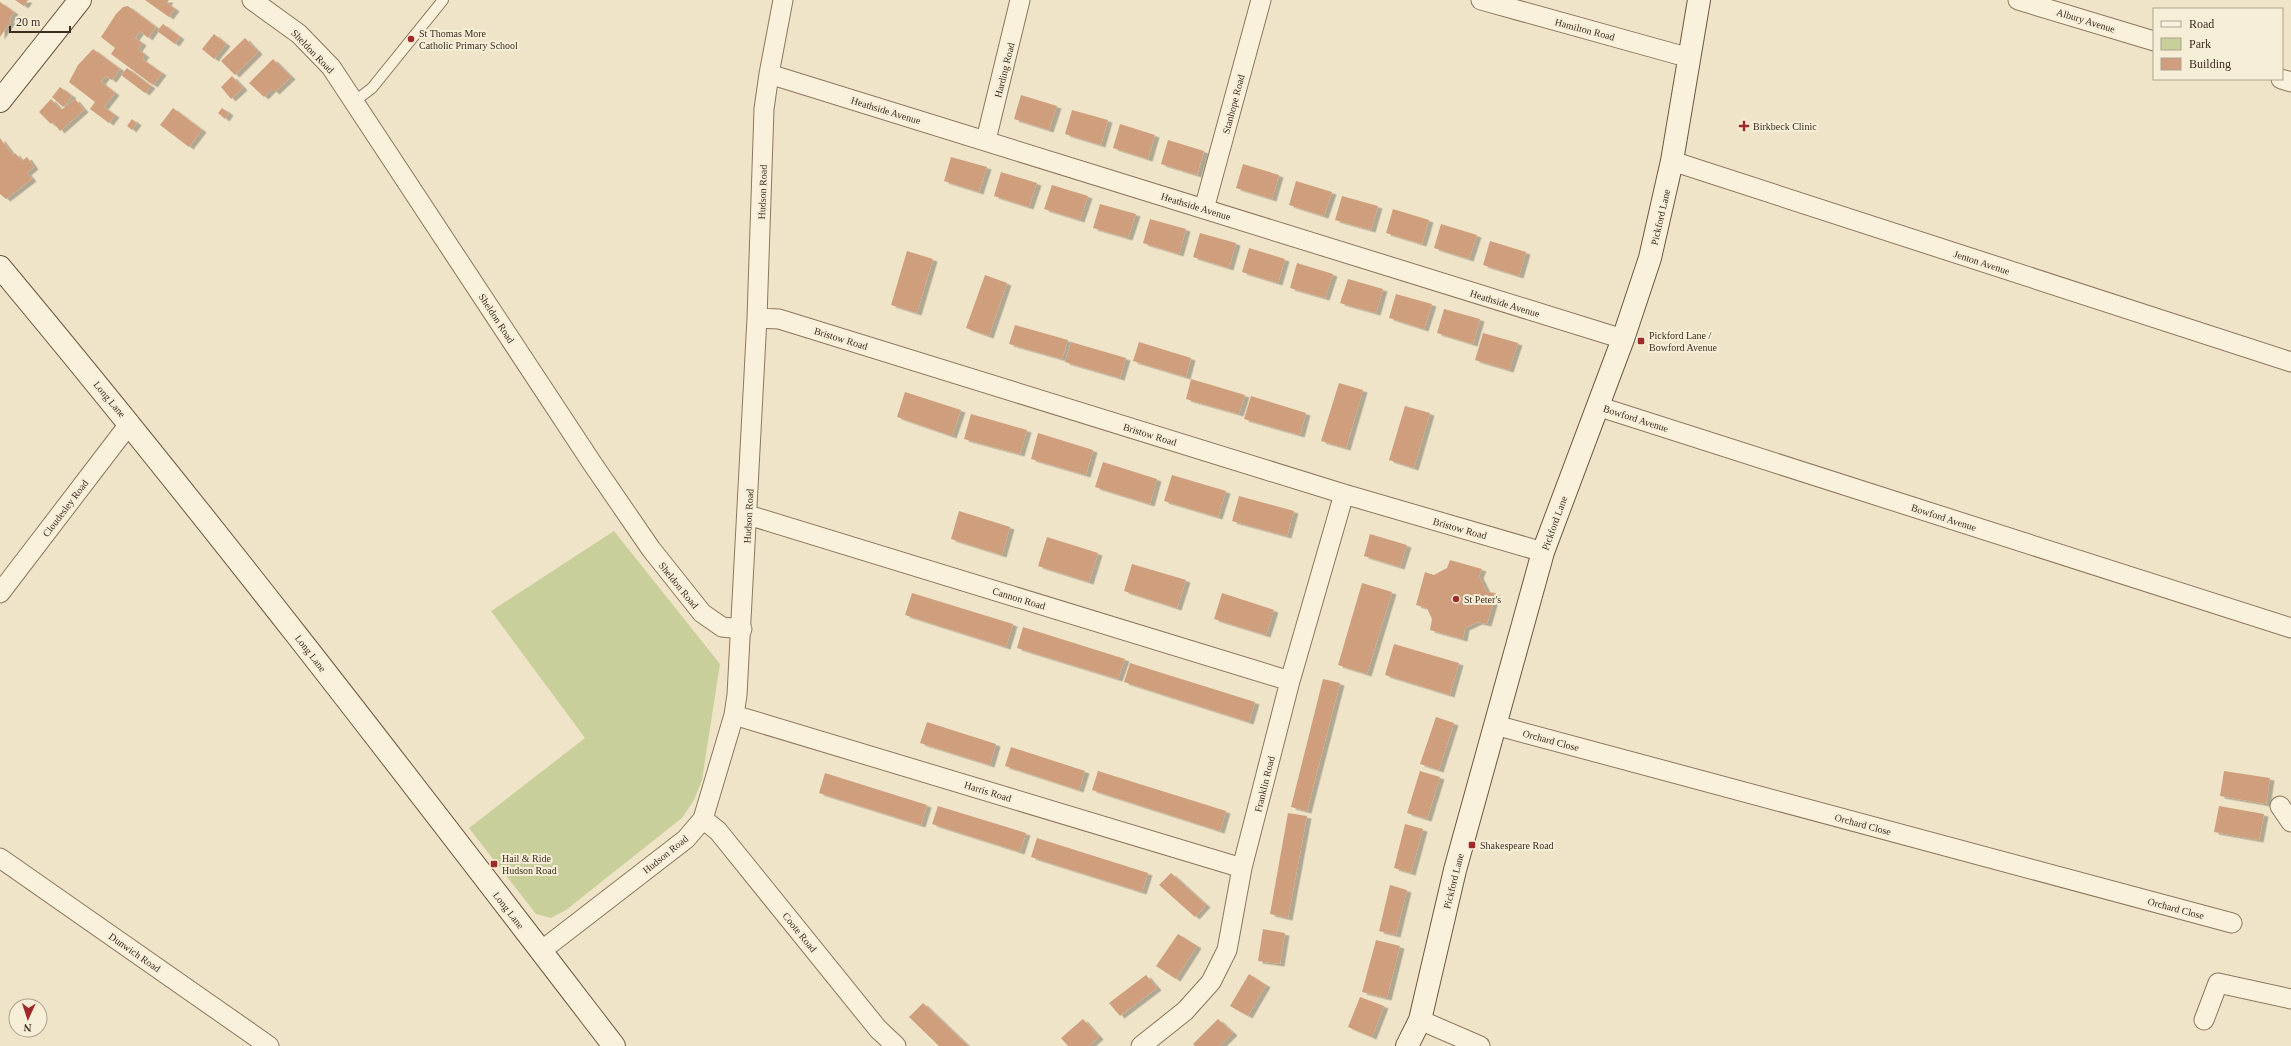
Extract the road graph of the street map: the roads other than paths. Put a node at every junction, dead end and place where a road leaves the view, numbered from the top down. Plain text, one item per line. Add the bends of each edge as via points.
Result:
1 (80, 0) edge
2 (252, 0) edge
3 (443, 0) edge
4 (783, 0) edge
5 (1020, 0) edge
6 (1261, 0) edge
7 (1481, 0) edge
8 (1699, 0) edge
9 (2018, 0) edge
10 (2153, 41) edge
11 (1690, 58) junction
12 (769, 74) junction
13 (0, 101) edge
14 (355, 101) junction
15 (986, 140) junction
16 (1672, 161) junction
17 (1204, 209) junction
18 (0, 267) edge
19 (758, 318) junction
20 (1623, 339) junction
21 (2291, 362) edge
22 (1597, 406) junction
23 (130, 423) junction
24 (1344, 494) junction
25 (748, 515) junction
26 (1543, 552) junction
27 (0, 593) edge
28 (2291, 628) edge
29 (742, 629) junction
30 (1290, 681) junction
31 (734, 715) junction
32 (1495, 725) junction
33 (2280, 806) dead end
34 (703, 819) junction
35 (2291, 822) edge
36 (0, 858) edge
37 (1242, 868) junction
38 (2232, 923) dead end
39 (541, 951) junction
40 (2291, 999) edge
41 (1420, 1020) junction
42 (2204, 1020) dead end
43 (269, 1046) edge
44 (614, 1046) edge
45 (896, 1046) edge
46 (1141, 1046) edge
47 (1407, 1046) edge
48 (1480, 1046) edge

1 - 13 street
2 - 14 street, Sheldon Road via 299,34 331,67
3 - 14 lane via 372,88
4 - 12 street, Hudson Road
5 - 15 street, Harding Road
6 - 17 street, Stanhope Road
7 - 11 street, Hamilton Road
8 - 11 street, Pickford Lane
9 - 10 street, Albury Avenue
11 - 16 street, Pickford Lane
12 - 15 street, Heathside Avenue
12 - 19 street, Hudson Road via 764,109
14 - 29 street, Sheldon Road via 651,549 702,613 722,627
15 - 17 street, Heathside Avenue
16 - 20 street, Pickford Lane via 1650,258
16 - 21 street, Jenton Avenue
17 - 20 street, Heathside Avenue
18 - 23 street, Long Lane
19 - 24 street, Bristow Road via 779,319
19 - 25 street, Hudson Road
20 - 22 street, Pickford Lane
22 - 26 street, Pickford Lane
22 - 28 street, Bowford Avenue
23 - 27 street, Cloudesley Road
23 - 39 street, Long Lane
24 - 26 street, Bristow Road
24 - 30 street, Franklin Road
25 - 29 street, Hudson Road
25 - 30 street, Cannon Road
26 - 32 street, Pickford Lane
29 - 31 street, Hudson Road
30 - 37 street, Franklin Road
31 - 34 street, Hudson Road
31 - 37 street, Harris Road
32 - 38 street, Orchard Close
32 - 41 street, Pickford Lane via 1455,870
33 - 35 street
34 - 39 street, Hudson Road via 686,839
34 - 45 street, Coote Road via 718,831 878,1029
36 - 43 street, Dunwich Road
37 - 46 street, Franklin Road via 1227,950 1211,982 1185,1011
39 - 44 street, Long Lane
40 - 42 street via 2218,983
41 - 47 street, Pickford Lane
41 - 48 street

